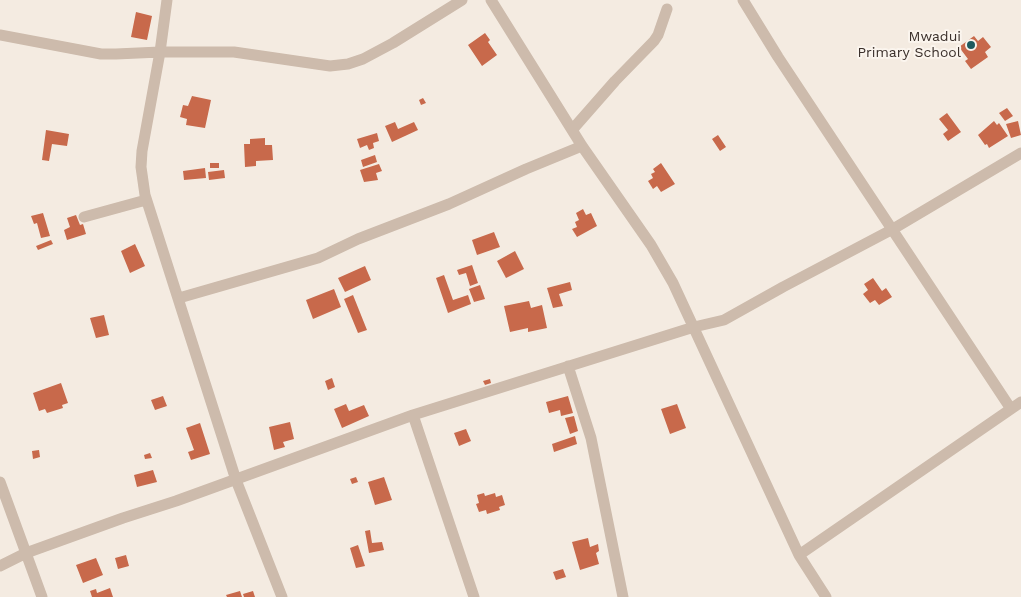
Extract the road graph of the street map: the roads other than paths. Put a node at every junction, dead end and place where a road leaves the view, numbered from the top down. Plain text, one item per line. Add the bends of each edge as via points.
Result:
1 (167, 0) edge
2 (462, 0) edge
3 (491, 0) edge
4 (743, 0) edge
5 (667, 9) dead end
6 (0, 35) edge
7 (160, 52) junction
8 (572, 130) junction
9 (582, 146) junction
10 (1021, 153) edge
11 (146, 200) junction
12 (84, 217) dead end
13 (893, 229) junction
14 (179, 298) junction
15 (694, 327) junction
16 (568, 366) junction
17 (1021, 402) edge
18 (1011, 409) junction
19 (413, 416) junction
20 (236, 480) junction
21 (0, 482) edge
22 (26, 554) junction
23 (799, 555) junction
24 (0, 566) edge
25 (42, 597) edge
26 (282, 597) edge
27 (474, 597) edge
28 (623, 597) edge
29 (826, 597) edge

1 - 7 street
2 - 7 street via 393,43 348,64 330,66 234,52
3 - 8 street
4 - 13 street
5 - 8 street via 654,41
6 - 7 street via 100,54
7 - 11 street via 142,151
8 - 9 street
9 - 14 street via 318,258
9 - 15 street via 651,245
10 - 13 street
11 - 12 street
11 - 14 street
13 - 15 street via 724,320
13 - 18 street
14 - 20 street
15 - 16 street
15 - 23 street
16 - 19 street
16 - 28 street via 591,438
17 - 18 street
18 - 23 street
19 - 20 street
19 - 27 street
20 - 22 street
20 - 26 street
21 - 22 street
22 - 24 street
22 - 25 street
23 - 29 street

